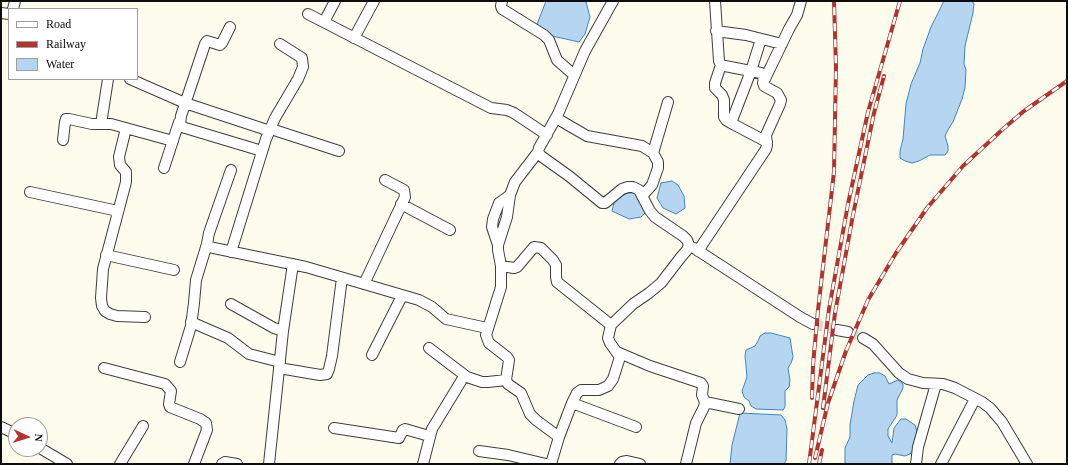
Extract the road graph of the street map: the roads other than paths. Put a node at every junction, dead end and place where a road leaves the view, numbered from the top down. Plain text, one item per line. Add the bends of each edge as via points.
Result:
1 (335, 1) edge
2 (374, 1) edge
3 (502, 1) edge
4 (613, 1) edge
5 (715, 1) edge
6 (801, 1) edge
7 (308, 14) dead end
8 (324, 22) junction
9 (230, 27) dead end
10 (716, 31) junction
11 (354, 38) junction
12 (760, 39) junction
13 (280, 44) dead end
14 (782, 44) junction
15 (721, 65) junction
16 (751, 71) junction
17 (574, 75) junction
18 (108, 80) edge
19 (132, 80) edge
20 (763, 83) junction
21 (668, 102) dead end
22 (185, 103) junction
23 (556, 118) junction
24 (179, 122) junction
25 (731, 123) junction
26 (101, 124) junction
27 (126, 128) junction
28 (270, 130) junction
29 (547, 135) junction
30 (62, 140) dead end
31 (173, 141) junction
32 (767, 142) junction
33 (339, 151) dead end
34 (262, 152) junction
35 (538, 152) junction
36 (653, 153) junction
37 (164, 168) dead end
38 (231, 170) dead end
39 (385, 180) dead end
40 (30, 192) dead end
41 (642, 196) junction
42 (401, 204) junction
43 (118, 210) junction
44 (450, 230) dead end
45 (207, 244) junction
46 (689, 245) junction
47 (698, 251) junction
48 (231, 252) junction
49 (106, 255) junction
50 (293, 264) junction
51 (502, 266) junction
52 (174, 270) dead end
53 (342, 278) junction
54 (364, 284) junction
55 (402, 296) junction
56 (231, 304) dead end
57 (145, 317) dead end
58 (191, 322) junction
59 (813, 324) tunnel mouth
60 (611, 325) junction
61 (487, 328) junction
62 (837, 330) tunnel mouth
63 (283, 331) junction
64 (848, 332) tunnel mouth
65 (863, 338) tunnel mouth
66 (429, 348) dead end
67 (617, 352) junction
68 (372, 355) dead end
69 (180, 362) dead end
70 (279, 365) junction
71 (104, 368) dead end
72 (467, 377) junction
73 (506, 380) junction
74 (936, 384) junction
75 (975, 399) junction
76 (705, 402) junction
77 (572, 403) junction
78 (739, 409) dead end
79 (143, 426) dead end
80 (334, 428) dead end
81 (636, 428) dead end
82 (429, 436) junction
83 (559, 437) junction
84 (479, 451) dead end
85 (51, 460) edge
86 (67, 464) edge
87 (120, 464) edge
88 (194, 464) edge
89 (222, 464) edge
90 (237, 464) edge
91 (269, 464) edge
92 (423, 464) edge
93 (546, 464) edge
94 (551, 464) edge
95 (620, 464) edge
96 (640, 464) edge
97 (686, 464) edge
98 (916, 464) edge
99 (941, 464) edge
100 (1028, 464) edge

1 - 8 street
2 - 11 street
3 - 17 street via 502,9 549,40 557,60
4 - 17 street
5 - 10 street
6 - 14 street
7 - 8 street
8 - 11 street
9 - 22 street via 220,45 207,41
10 - 12 street
10 - 15 street
11 - 29 street via 491,108 514,113
12 - 14 street
12 - 16 street
13 - 28 street via 302,58 302,67
14 - 20 street
15 - 16 street
15 - 25 street via 716,88 724,100 724,117
16 - 20 street via 761,73
16 - 25 street
17 - 23 street
18 - 26 street
19 - 22 street
20 - 32 street via 777,93 781,100 766,135
21 - 36 street
22 - 24 street
22 - 28 street
23 - 29 street
23 - 36 street via 587,136 642,146
24 - 31 street
24 - 34 street via 182,127
25 - 32 street
26 - 27 street
26 - 30 street via 66,119
27 - 31 street
27 - 43 street via 119,158 120,165 127,175
28 - 33 street
28 - 34 street
29 - 35 street
31 - 37 street
32 - 47 street via 766,149
34 - 48 street
35 - 41 street via 602,203 628,187 639,190
35 - 51 street via 515,182 510,195 507,217 498,245
36 - 41 street via 658,168 652,185
38 - 45 street
39 - 42 street via 404,190 405,197
40 - 43 street
41 - 46 street via 650,212 683,236
42 - 44 street
42 - 54 street
43 - 49 street
45 - 48 street via 209,247
45 - 58 street via 196,280
46 - 47 street
46 - 60 street via 661,283
47 - 59 street
48 - 50 street
49 - 52 street
49 - 57 street via 101,298 105,311 117,316
50 - 53 street
50 - 63 street
51 - 60 street via 514,268 534,247 541,248 556,265 557,282
51 - 61 street via 500,293
53 - 54 street
53 - 70 street via 330,369 327,374 320,375
54 - 55 street
55 - 61 street via 425,302 446,319
55 - 68 street
56 - 63 street
58 - 69 street
58 - 70 street via 228,338 249,354
60 - 67 street via 608,338
61 - 73 street via 486,340 509,360
62 - 64 street
63 - 70 street
65 - 74 street via 873,344 899,373 923,383
66 - 72 street
67 - 76 street via 701,383
67 - 77 street via 619,362 608,386 599,390 581,390
70 - 91 street
71 - 88 street via 165,384 171,391 168,404 170,407 206,423 207,430
72 - 73 street via 482,382
72 - 82 street via 463,378 436,420
73 - 83 street via 521,393 530,414
74 - 75 street via 955,388
74 - 98 street via 919,442
75 - 99 street
75 - 100 street via 998,415
76 - 78 street
76 - 97 street via 696,423
77 - 81 street
77 - 83 street
79 - 87 street
80 - 82 street via 399,438 405,429
82 - 92 street
83 - 94 street
84 - 93 street
85 - 86 street
89 - 90 street
95 - 96 street via 627,461

